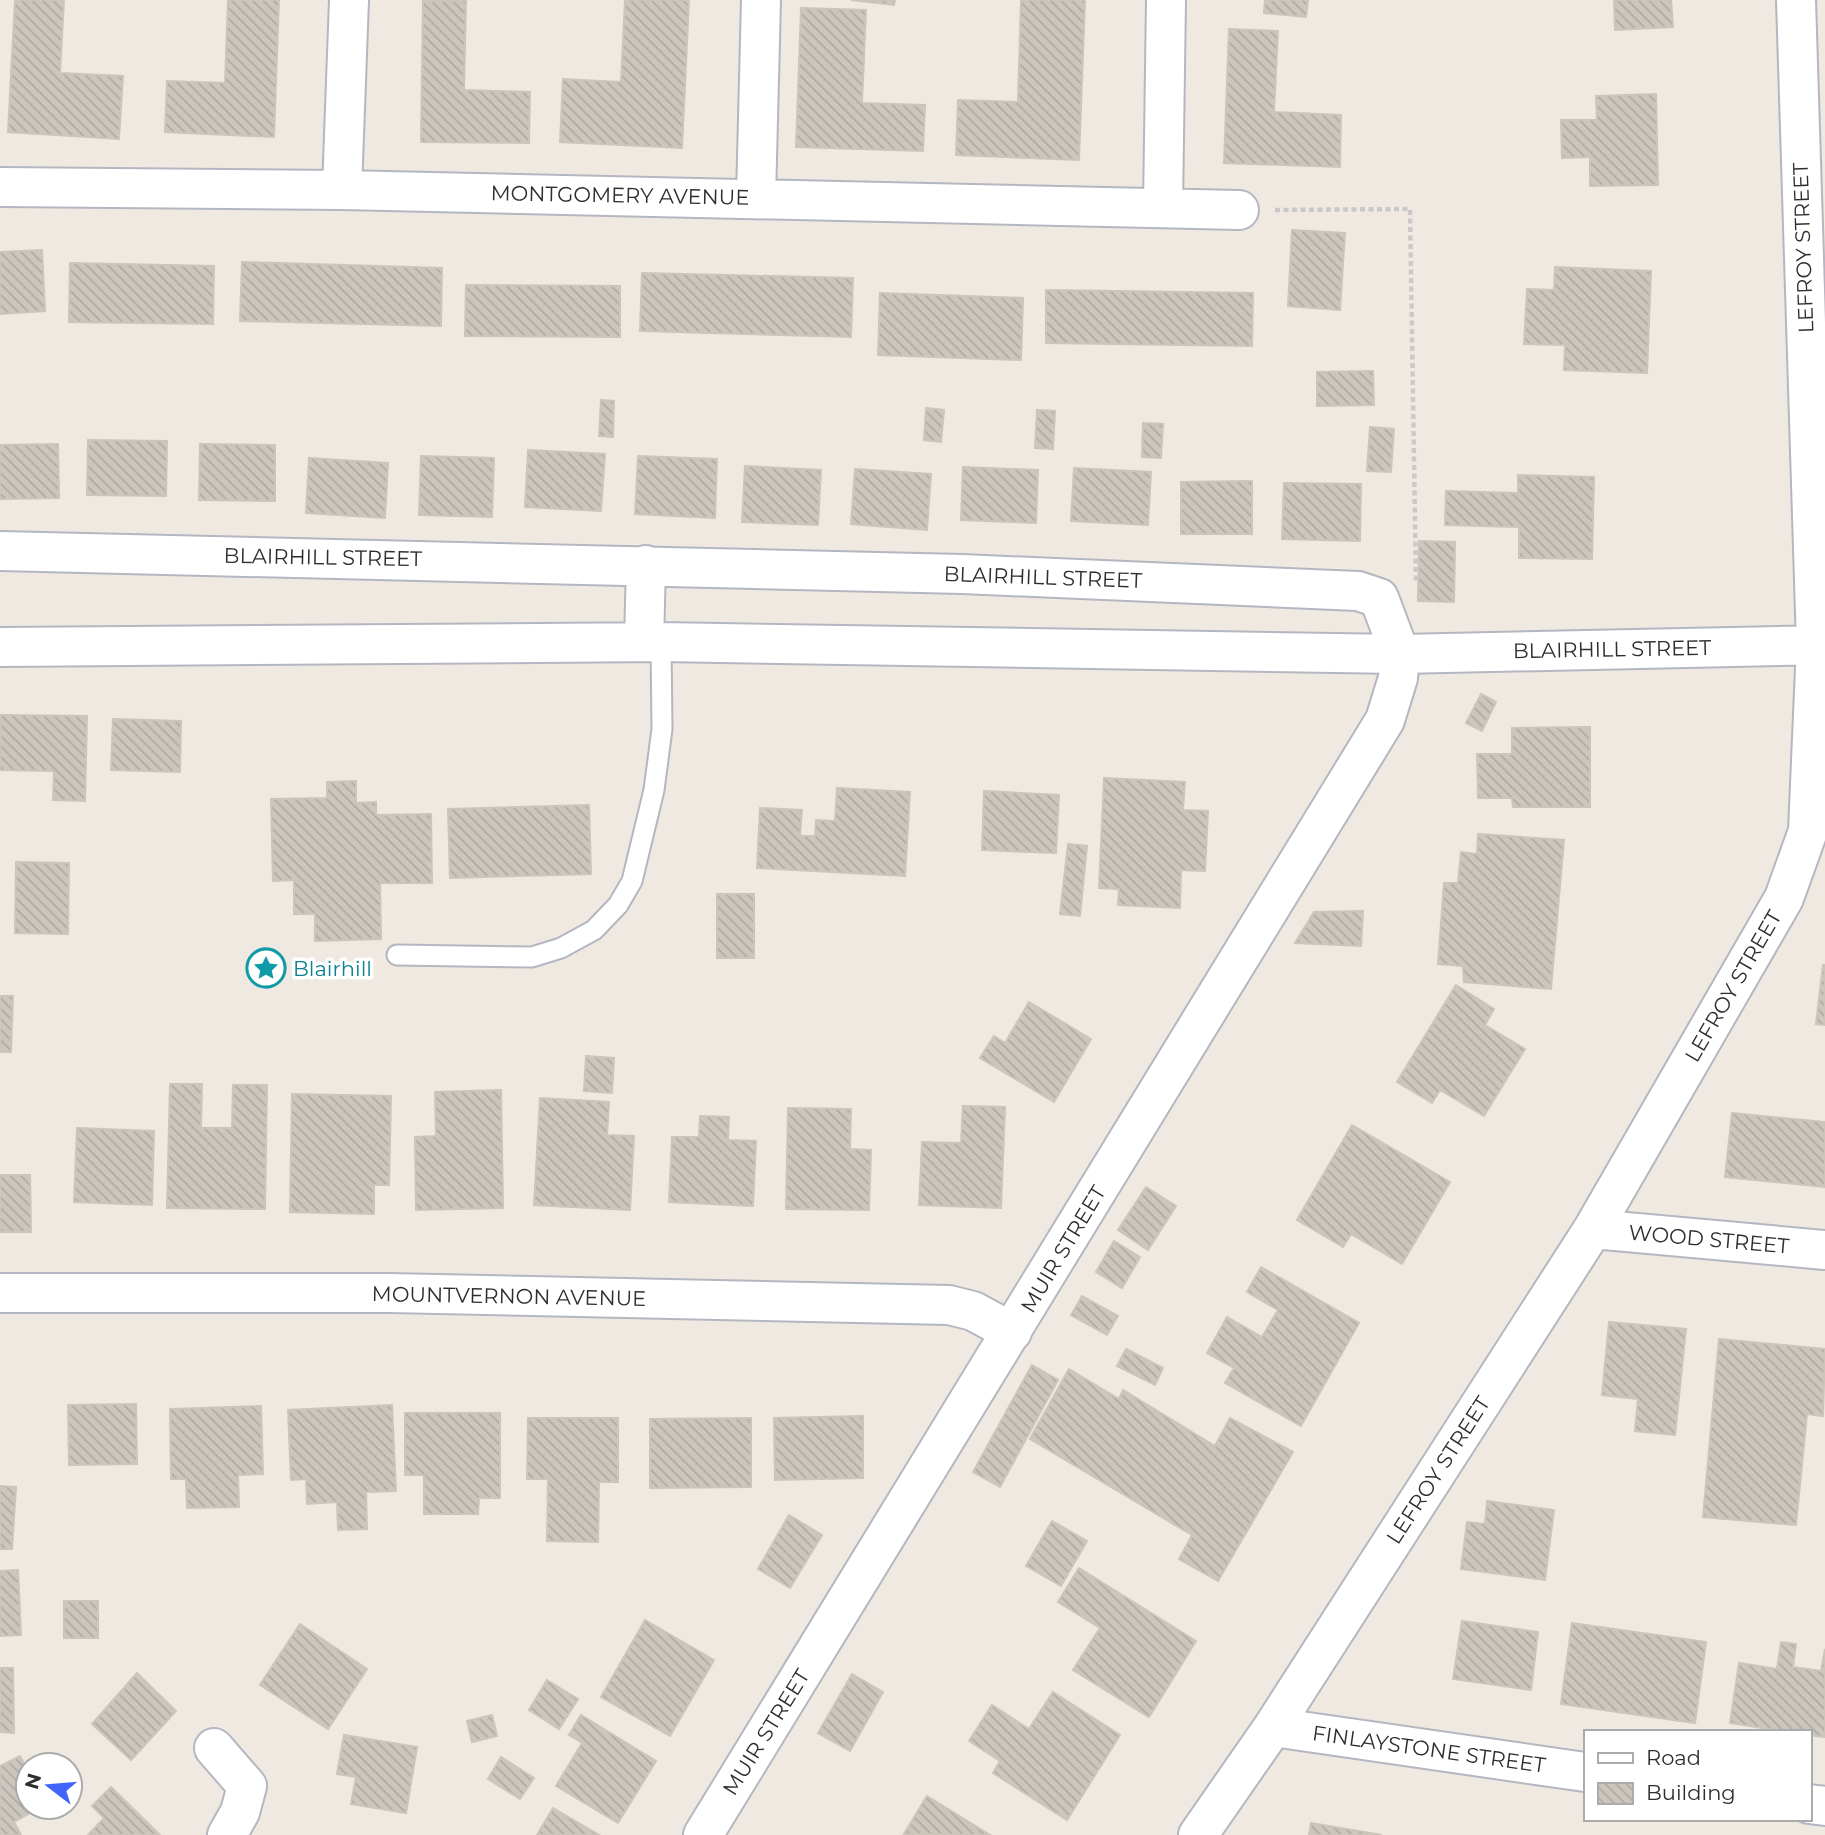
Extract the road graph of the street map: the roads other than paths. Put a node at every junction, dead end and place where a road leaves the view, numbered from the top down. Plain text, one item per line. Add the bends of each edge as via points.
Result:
1 (349, 0) edge
2 (761, 0) edge
3 (1167, 0) edge
4 (1796, 0) edge
5 (0, 187) edge
6 (342, 190) junction
7 (756, 198) junction
8 (1163, 207) junction
9 (1239, 210) road end
10 (1814, 219) edge
11 (0, 551) edge
12 (646, 565) junction
13 (653, 642) junction
14 (1820, 645) edge
15 (0, 647) edge
16 (1400, 654) junction
17 (397, 955) dead end
18 (1593, 1228) junction
19 (1825, 1250) edge
20 (0, 1293) edge
21 (1012, 1332) junction
22 (1273, 1727) junction
23 (214, 1748) dead end
24 (1584, 1772) edge
25 (227, 1835) edge
26 (702, 1835) edge
27 (1198, 1835) edge

1 - 6 street
2 - 7 street
3 - 8 street
4 - 10 street, LEFROY STREET
5 - 6 street, MONTGOMERY AVENUE
6 - 7 street, MONTGOMERY AVENUE
7 - 8 street, MONTGOMERY AVENUE
8 - 9 street, MONTGOMERY AVENUE
10 - 14 street, LEFROY STREET
11 - 12 street, BLAIRHILL STREET
12 - 13 street
12 - 16 street, BLAIRHILL STREET via 962,573 1358,591 1379,598
13 - 15 street, BLAIRHILL STREET
13 - 16 street, BLAIRHILL STREET
13 - 17 lane via 662,729 654,790 632,881 618,905 594,930 561,948 531,957
14 - 16 street, BLAIRHILL STREET
14 - 18 street, LEFROY STREET via 1808,831 1784,898
16 - 21 street, MUIR STREET via 1385,720
18 - 19 street, WOOD STREET
18 - 22 street, LEFROY STREET
20 - 21 street, MOUNTVERNON AVENUE via 388,1293 949,1305 973,1311
21 - 26 street, MUIR STREET
22 - 24 street, FINLAYSTONE STREET
22 - 27 street, LEFROY STREET
23 - 25 street via 247,1786

